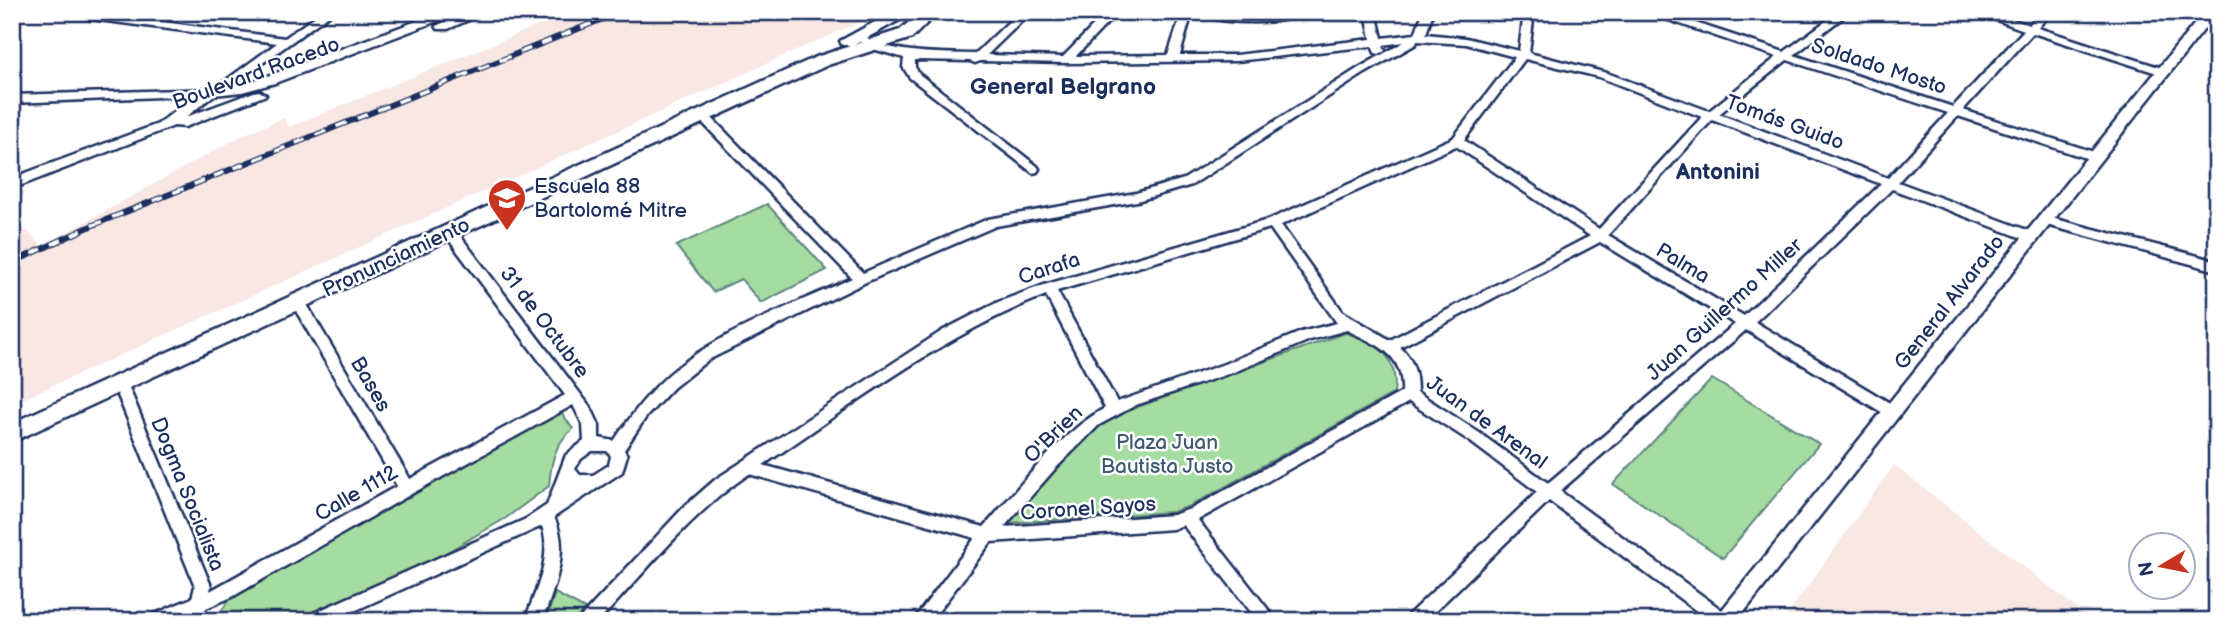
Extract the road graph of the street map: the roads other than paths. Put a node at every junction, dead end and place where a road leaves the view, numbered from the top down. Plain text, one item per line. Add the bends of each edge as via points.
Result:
1 (58, 12) edge
2 (328, 12) edge
3 (454, 12) edge
4 (480, 12) edge
5 (1026, 12) edge
6 (1113, 12) edge
7 (1186, 12) edge
8 (1200, 12) edge
9 (1303, 12) edge
10 (1371, 12) edge
11 (1428, 12) edge
12 (1529, 12) edge
13 (1845, 12) edge
14 (1979, 12) edge
15 (2046, 12) edge
16 (2211, 12) edge
17 (919, 13) edge
18 (1654, 13) edge
19 (101, 14) edge
20 (1674, 16) edge
21 (2208, 27) edge
22 (2031, 29) junction
23 (1420, 37) junction
24 (864, 40) junction
25 (285, 41) junction
26 (1379, 42) junction
27 (1524, 53) junction
28 (910, 56) junction
29 (1784, 56) junction
30 (975, 60) junction
31 (1066, 60) junction
32 (1173, 60) junction
33 (1376, 62) junction
34 (2164, 72) junction
35 (222, 93) junction
36 (12, 99) edge
37 (196, 102) junction
38 (212, 110) junction
39 (1957, 111) junction
40 (703, 116) junction
41 (1711, 116) junction
42 (163, 127) junction
43 (1457, 141) junction
44 (2096, 157) junction
45 (1033, 169) dead end
46 (1891, 182) junction
47 (12, 184) edge
48 (2045, 220) junction
49 (1273, 223) junction
50 (450, 232) junction
51 (1600, 236) junction
52 (2030, 236) junction
53 (2217, 266) edge
54 (861, 279) junction
55 (1049, 288) junction
56 (298, 302) junction
57 (1744, 324) junction
58 (1347, 325) junction
59 (1390, 346) junction
60 (120, 383) junction
61 (1409, 395) junction
62 (575, 397) junction
63 (1113, 408) junction
64 (1893, 412) junction
65 (12, 419) edge
66 (12, 433) edge
67 (592, 444) junction
68 (617, 449) junction
69 (747, 467) junction
70 (568, 472) junction
71 (592, 483) junction
72 (407, 488) junction
73 (1548, 493) junction
74 (549, 515) junction
75 (1187, 519) junction
76 (987, 535) junction
77 (199, 605) junction
78 (156, 621) edge
79 (191, 621) edge
80 (313, 621) edge
81 (534, 621) edge
82 (588, 621) edge
83 (921, 621) edge
84 (1269, 621) edge
85 (1413, 621) edge
86 (1724, 621) edge

1 - 19 street
2 - 25 street
3 - 35 street, Boulevard Racedo via 270,80
4 - 35 street, Boulevard Racedo via 278,89
5 - 30 street
6 - 31 street
7 - 32 street
8 - 9 street via 1259,20
10 - 26 street
11 - 23 street
12 - 27 street
13 - 29 street
14 - 22 street
15 - 22 street, Juan Guillermo Miller
16 - 21 street, General Alvarado
17 - 24 main road, Pronunciamiento
18 - 20 street, Soldado Mosto
19 - 25 street
20 - 29 street, Soldado Mosto
21 - 34 street, General Alvarado
22 - 34 street
22 - 39 street, Juan Guillermo Miller
23 - 26 street, Tomás Guido
23 - 27 street, Tomás Guido
23 - 33 street
24 - 28 street, Tomás Guido
24 - 40 main road, Pronunciamiento
24 - 65 main road, Pronunciamiento
25 - 35 street
26 - 32 street, Tomás Guido
26 - 33 street
27 - 41 street, Tomás Guido via 1603,75
27 - 43 street, Carafa
28 - 30 street, Tomás Guido
28 - 45 street via 914,76
29 - 39 street, Soldado Mosto
29 - 41 street
30 - 31 street, Tomás Guido
31 - 32 street, Tomás Guido
33 - 54 street via 1188,182 1129,198 993,222
34 - 44 street, General Alvarado
35 - 36 street
35 - 37 street, Boulevard Racedo
35 - 38 street, Boulevard Racedo
37 - 38 street via 198,109
37 - 42 street, Boulevard Racedo
38 - 42 street, Boulevard Racedo
39 - 44 street, Soldado Mosto
39 - 46 street, Juan Guillermo Miller
40 - 50 main road, Pronunciamiento
40 - 54 street
41 - 46 street, Tomás Guido
41 - 51 street
42 - 47 street, Boulevard Racedo
43 - 49 street, Carafa
43 - 51 street, Palma
44 - 48 street, General Alvarado
46 - 52 street, Tomás Guido
46 - 57 street, Juan Guillermo Miller
48 - 52 street, General Alvarado
48 - 53 street
49 - 55 street, Carafa
49 - 58 street
50 - 56 main road, Pronunciamiento
50 - 62 street, 31 de Octubre
51 - 57 street, Palma
51 - 59 street
52 - 64 street, General Alvarado
54 - 68 street via 703,356 656,396
55 - 63 street
55 - 69 street, Carafa via 947,335
56 - 60 main road, Pronunciamiento
56 - 72 street, Bases
57 - 64 street, Palma
57 - 73 street, Juan Guillermo Miller
58 - 59 street
58 - 63 street, O'Brien
59 - 61 street, Juan de Arenal via 1408,370
60 - 66 main road, Pronunciamiento
60 - 77 street, Dogma Socialista via 203,586
61 - 73 street, Juan de Arenal
61 - 75 street, Coronel Sayos
62 - 67 street, 31 de Octubre via 591,425
62 - 72 street, Calle 1112
63 - 76 street, O'Brien via 1072,441
64 - 86 street, General Alvarado
67 - 68 street
67 - 70 street via 571,459
68 - 71 street via 617,468
69 - 76 street, Coronel Sayos
69 - 82 street, Carafa via 691,511
70 - 71 street via 576,481
70 - 74 street
71 - 74 street
72 - 77 street, Calle 1112
73 - 85 street, Juan Guillermo Miller
73 - 86 street, Juan de Arenal
74 - 80 street
74 - 81 street via 555,539
75 - 76 street, Coronel Sayos
75 - 84 street
76 - 83 street, O'Brien
77 - 78 street, Calle 1112
77 - 79 street, Dogma Socialista

